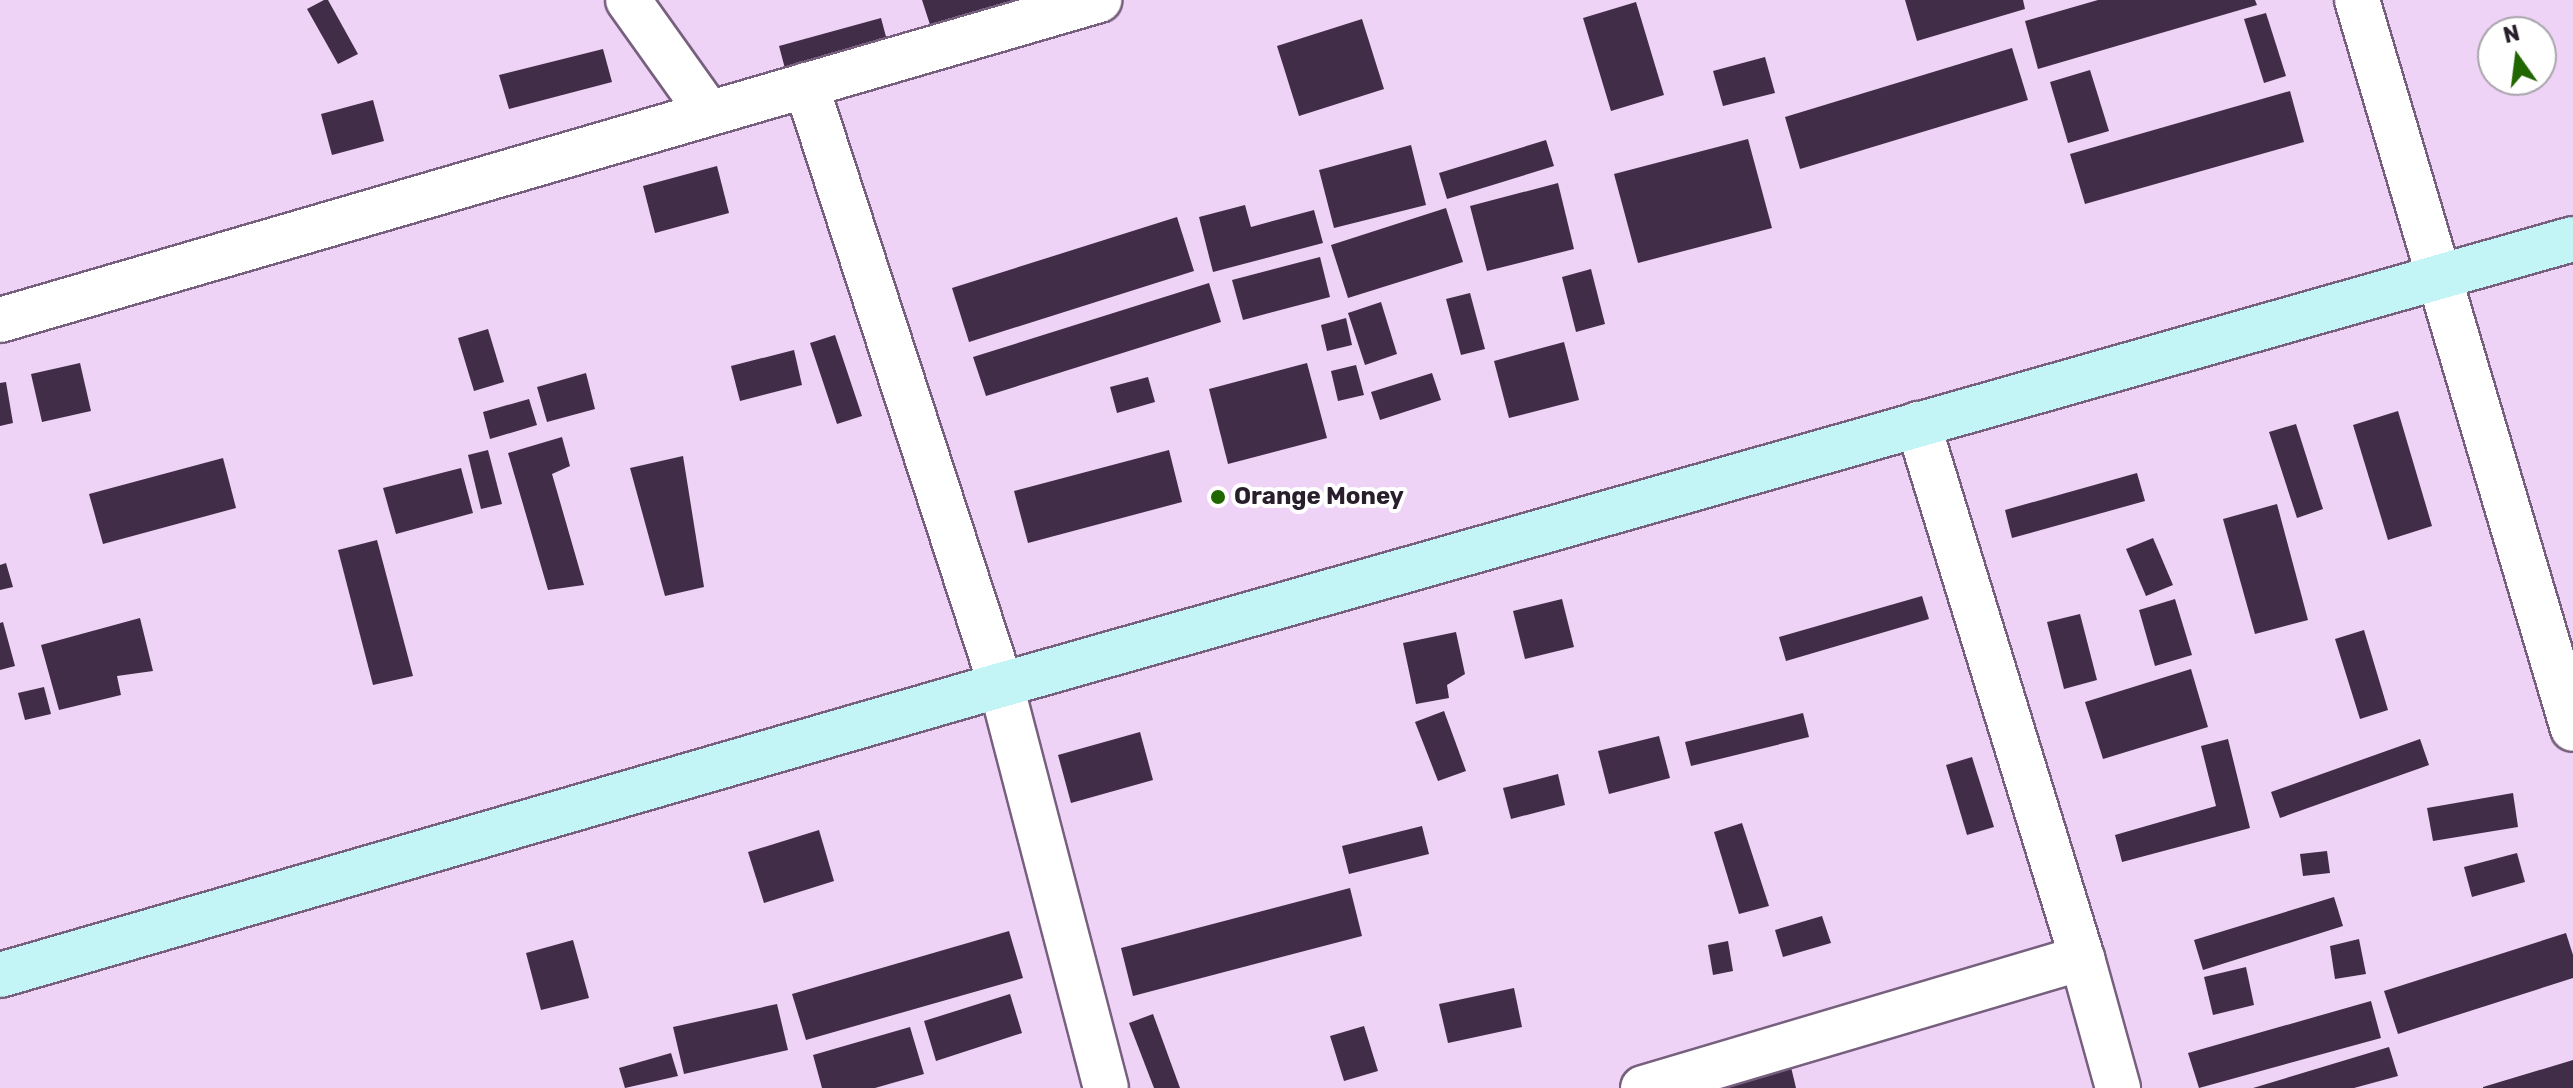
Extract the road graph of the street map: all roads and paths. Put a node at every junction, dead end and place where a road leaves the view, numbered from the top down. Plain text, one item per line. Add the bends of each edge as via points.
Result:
1 (628, 0) edge
2 (1099, 0) edge
3 (2357, 0) edge
4 (806, 85) junction
5 (708, 112) junction
6 (2573, 239) edge
7 (2441, 275) junction
8 (0, 320) edge
9 (1918, 424) junction
10 (1001, 685) junction
11 (2573, 729) edge
12 (2082, 958) junction
13 (0, 975) edge
14 (1106, 1088) edge
15 (1643, 1088) edge
16 (2118, 1088) edge

1 - 5 street
2 - 4 street
3 - 7 street
4 - 5 street
4 - 10 street
5 - 8 street
6 - 7 street
7 - 9 street
7 - 11 street
9 - 10 street
9 - 12 street
10 - 13 street
10 - 14 street
12 - 15 street
12 - 16 street

